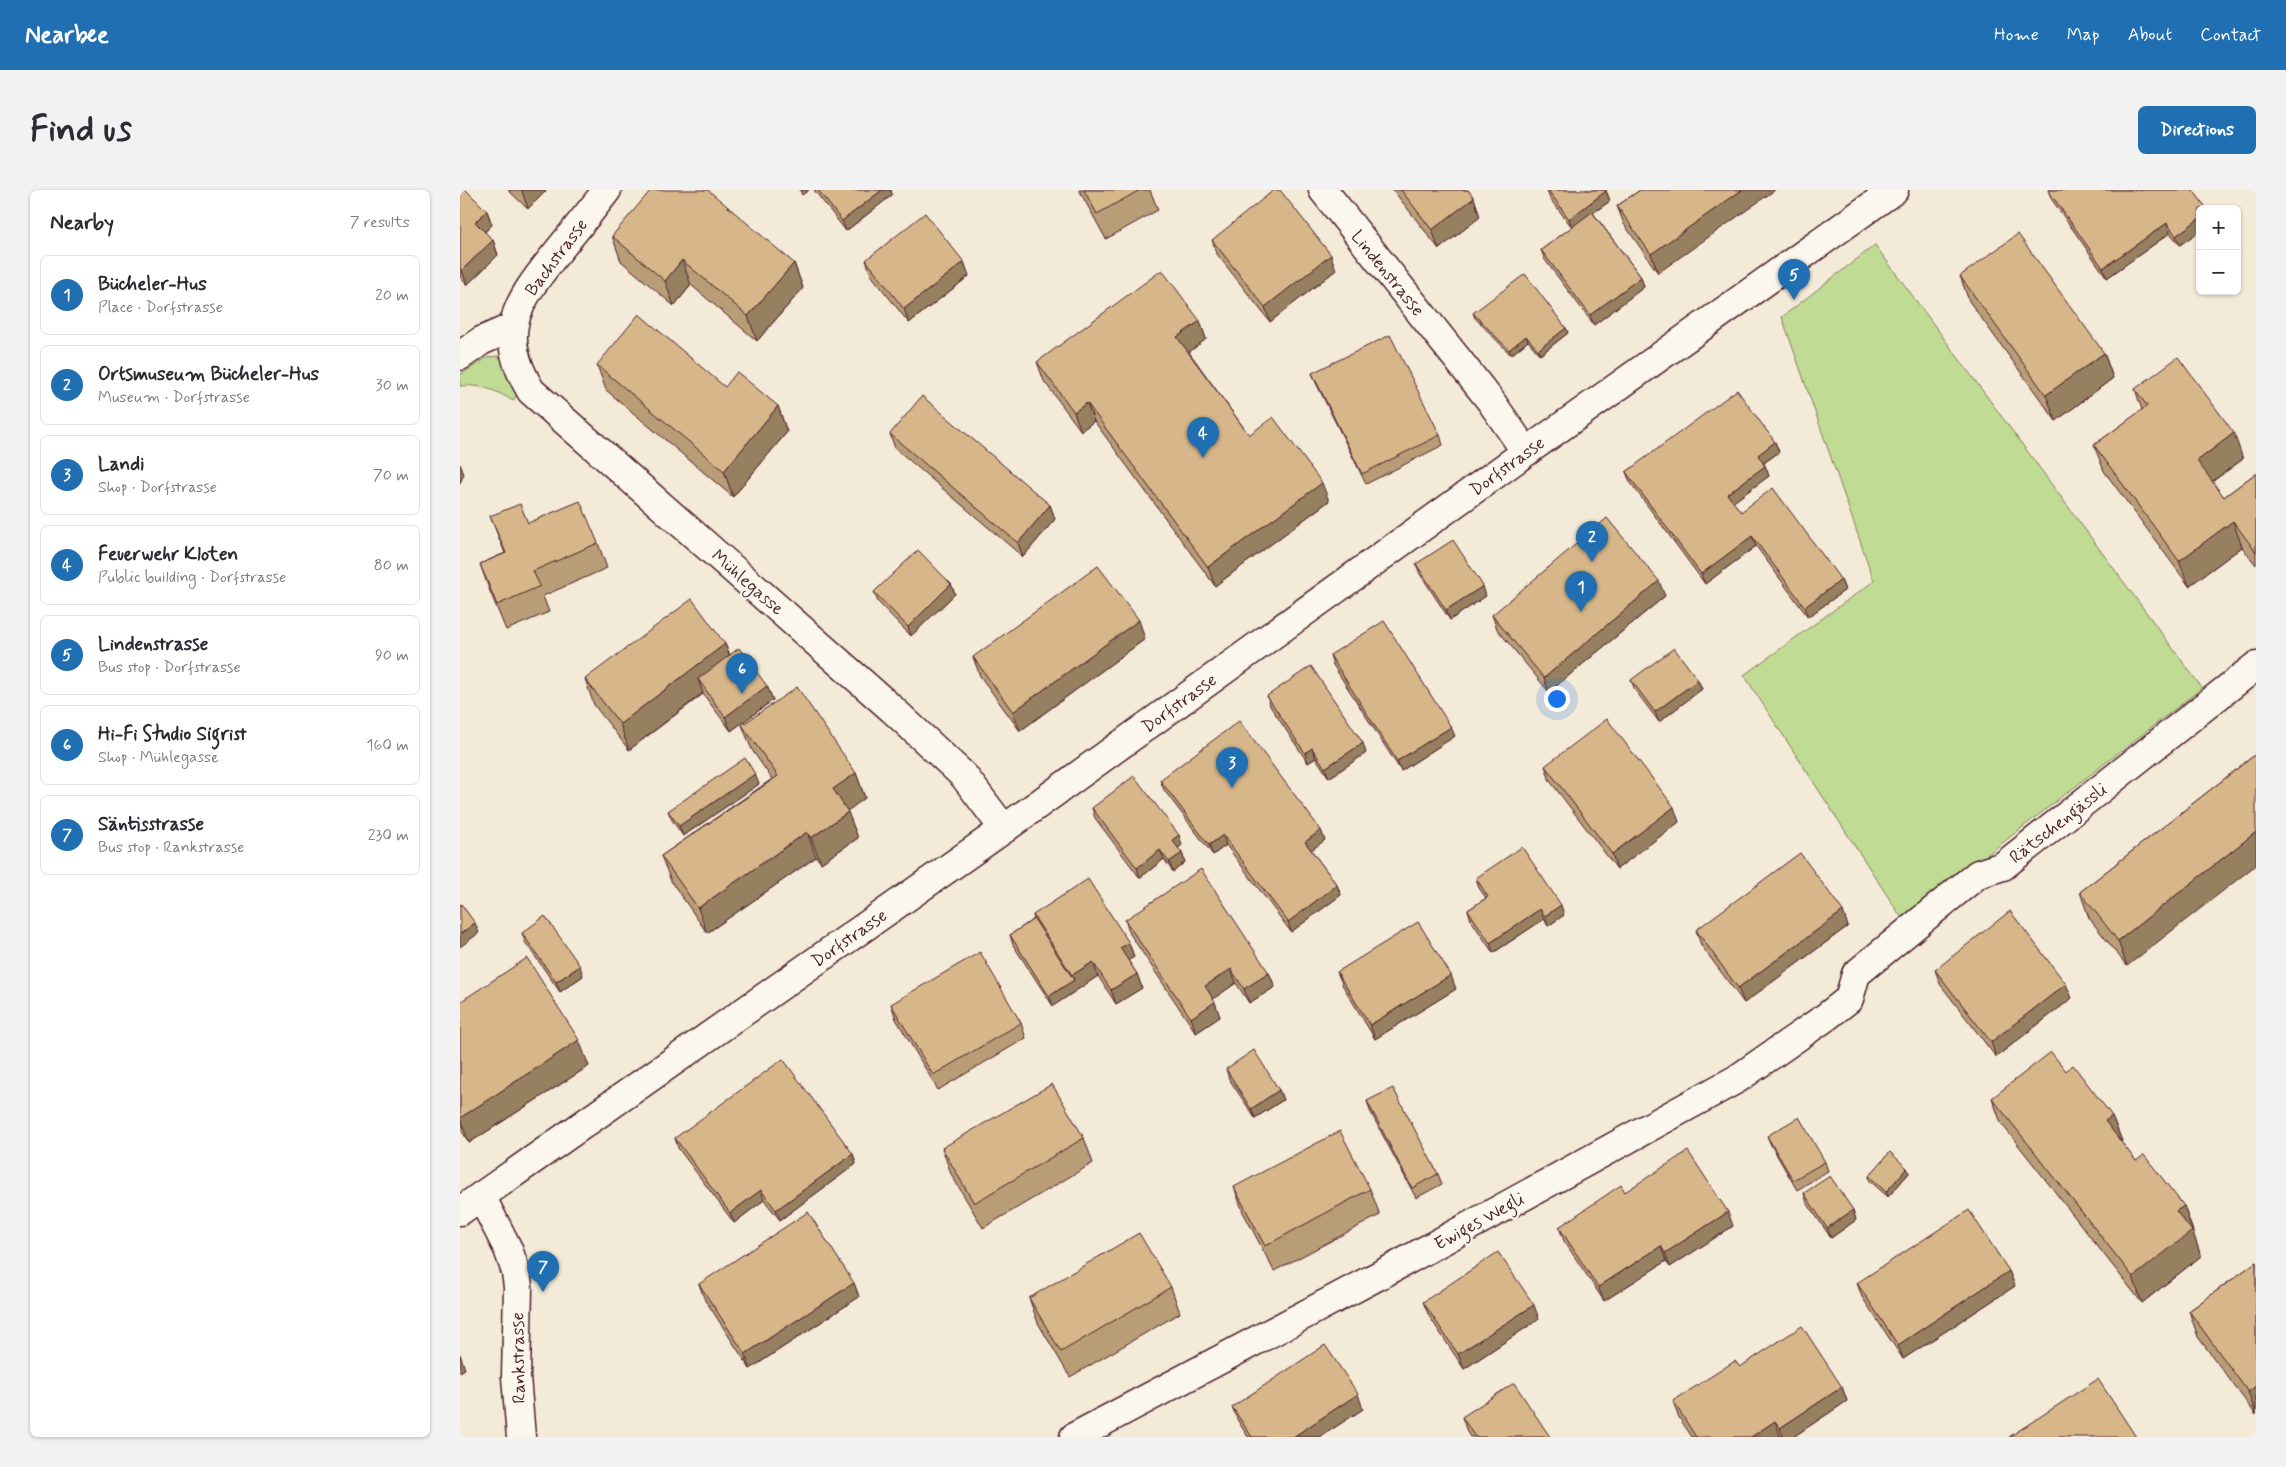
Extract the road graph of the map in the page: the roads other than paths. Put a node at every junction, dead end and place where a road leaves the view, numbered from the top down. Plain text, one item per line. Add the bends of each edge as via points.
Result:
1 (608, 190) edge
2 (1322, 190) edge
3 (1894, 190) edge
4 (513, 327) junction
5 (460, 356) edge
6 (1526, 452) junction
7 (2256, 666) edge
8 (1004, 829) junction
9 (1856, 974) joint
10 (471, 1203) edge
11 (522, 1437) edge
12 (1074, 1437) edge

1 - 4 street, Bachstrasse via 534,282 517,308
2 - 6 street, Lindenstrasse via 1490,400
3 - 6 street, Dorfstrasse
4 - 5 street via 481,341
4 - 8 street, Mühlegasse via 518,369 530,390 892,709 964,776
6 - 8 street, Dorfstrasse
7 - 9 street, Rätschengässli via 2003,866 1978,874
8 - 10 street, Dorfstrasse
9 - 12 street, Ewiges Wegli via 1849,998 1737,1079 1391,1269
10 - 11 street, Rankstrasse via 508,1249 516,1272 516,1376

